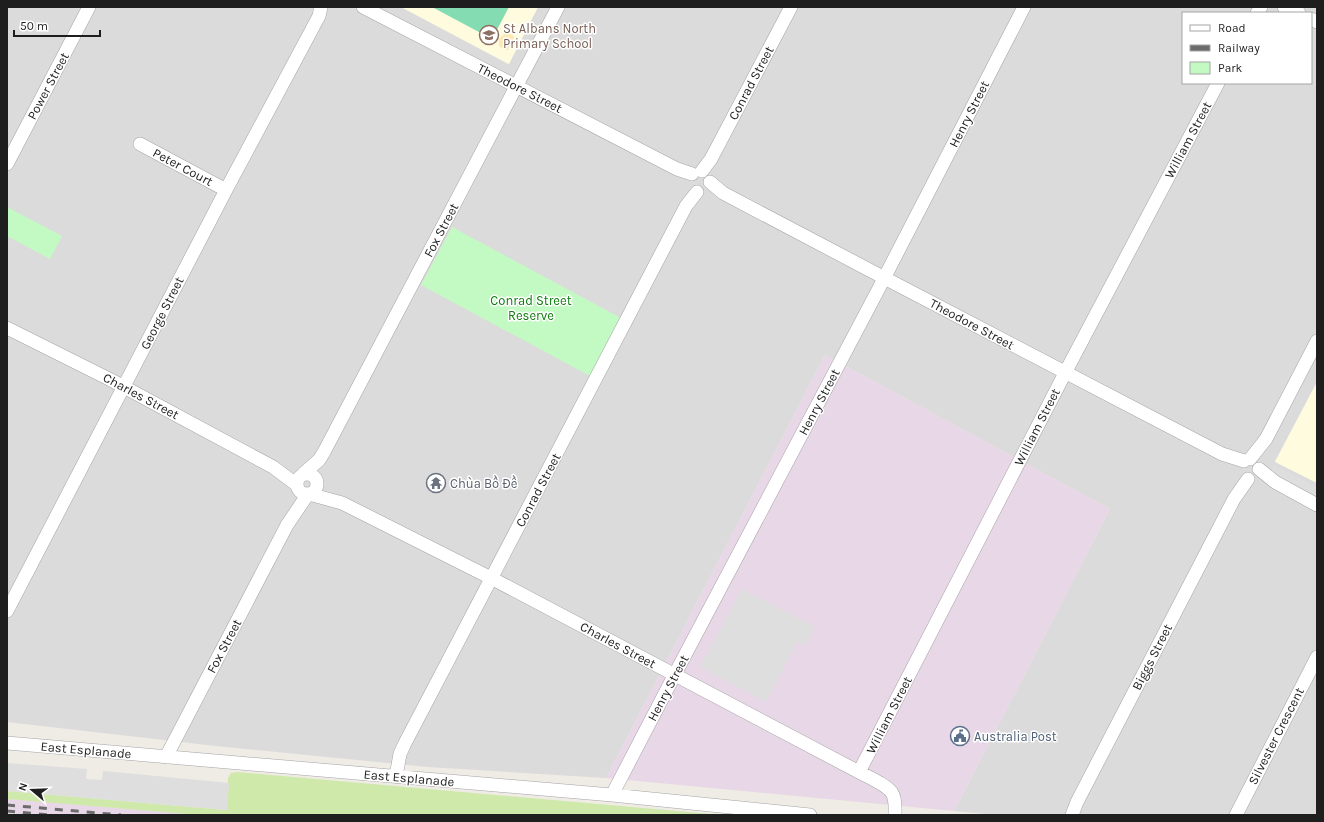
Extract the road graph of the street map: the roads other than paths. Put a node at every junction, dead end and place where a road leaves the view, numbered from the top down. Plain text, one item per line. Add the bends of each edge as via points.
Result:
1 (89, 7) edge
2 (363, 7) edge
3 (558, 7) edge
4 (791, 7) edge
5 (1024, 7) edge
6 (322, 10) edge
7 (1217, 84) edge
8 (517, 86) junction
9 (140, 144) dead end
10 (7, 164) edge
11 (700, 181) junction
12 (226, 190) junction
13 (884, 278) junction
14 (7, 328) edge
15 (1317, 341) edge
16 (1065, 373) junction
17 (124, 387) junction
18 (324, 452) junction
19 (1249, 469) junction
20 (317, 482) junction
21 (303, 485) junction
22 (342, 503) junction
23 (1317, 505) edge
24 (491, 578) junction
25 (7, 612) edge
26 (1317, 657) edge
27 (674, 674) junction
28 (7, 743) edge
29 (166, 757) junction
30 (859, 772) junction
31 (396, 776) junction
32 (612, 795) junction
33 (810, 815) edge
34 (895, 815) edge
35 (1072, 815) edge
36 (1236, 815) edge

1 - 10 street, Power Street
2 - 8 street, Theodore Street
3 - 8 street, Fox Street
4 - 11 street, Conrad Street
5 - 13 street, Henry Street
6 - 12 street, George Street
7 - 16 street, William Street
8 - 11 street, Theodore Street
8 - 18 street, Fox Street
9 - 12 street, Peter Court
11 - 13 street, Theodore Street
11 - 24 street, Conrad Street
12 - 17 street, George Street
13 - 16 street, Theodore Street
13 - 27 street, Henry Street
14 - 17 street, Charles Street
15 - 19 street, Biggs Street
16 - 19 street, Theodore Street
16 - 30 street, William Street
17 - 21 street, Charles Street
17 - 25 street, George Street
18 - 20 street, Fox Street
18 - 21 street, Fox Street
19 - 23 street, Theodore Street
19 - 35 street, Biggs Street
20 - 21 street, Charles Street via 310,474
20 - 22 street, Charles Street
21 - 22 street, Charles Street
21 - 29 street, Fox Street via 282,535
22 - 24 street, Charles Street
24 - 27 street, Charles Street
24 - 31 street, Conrad Street via 404,745
26 - 36 street, Silvester Crescent
27 - 30 street, Charles Street
27 - 32 street, Henry Street
28 - 29 street, East Esplanade
29 - 31 street, East Esplanade
30 - 34 street, Charles Street via 892,793
31 - 32 street, East Esplanade
32 - 33 street, East Esplanade

